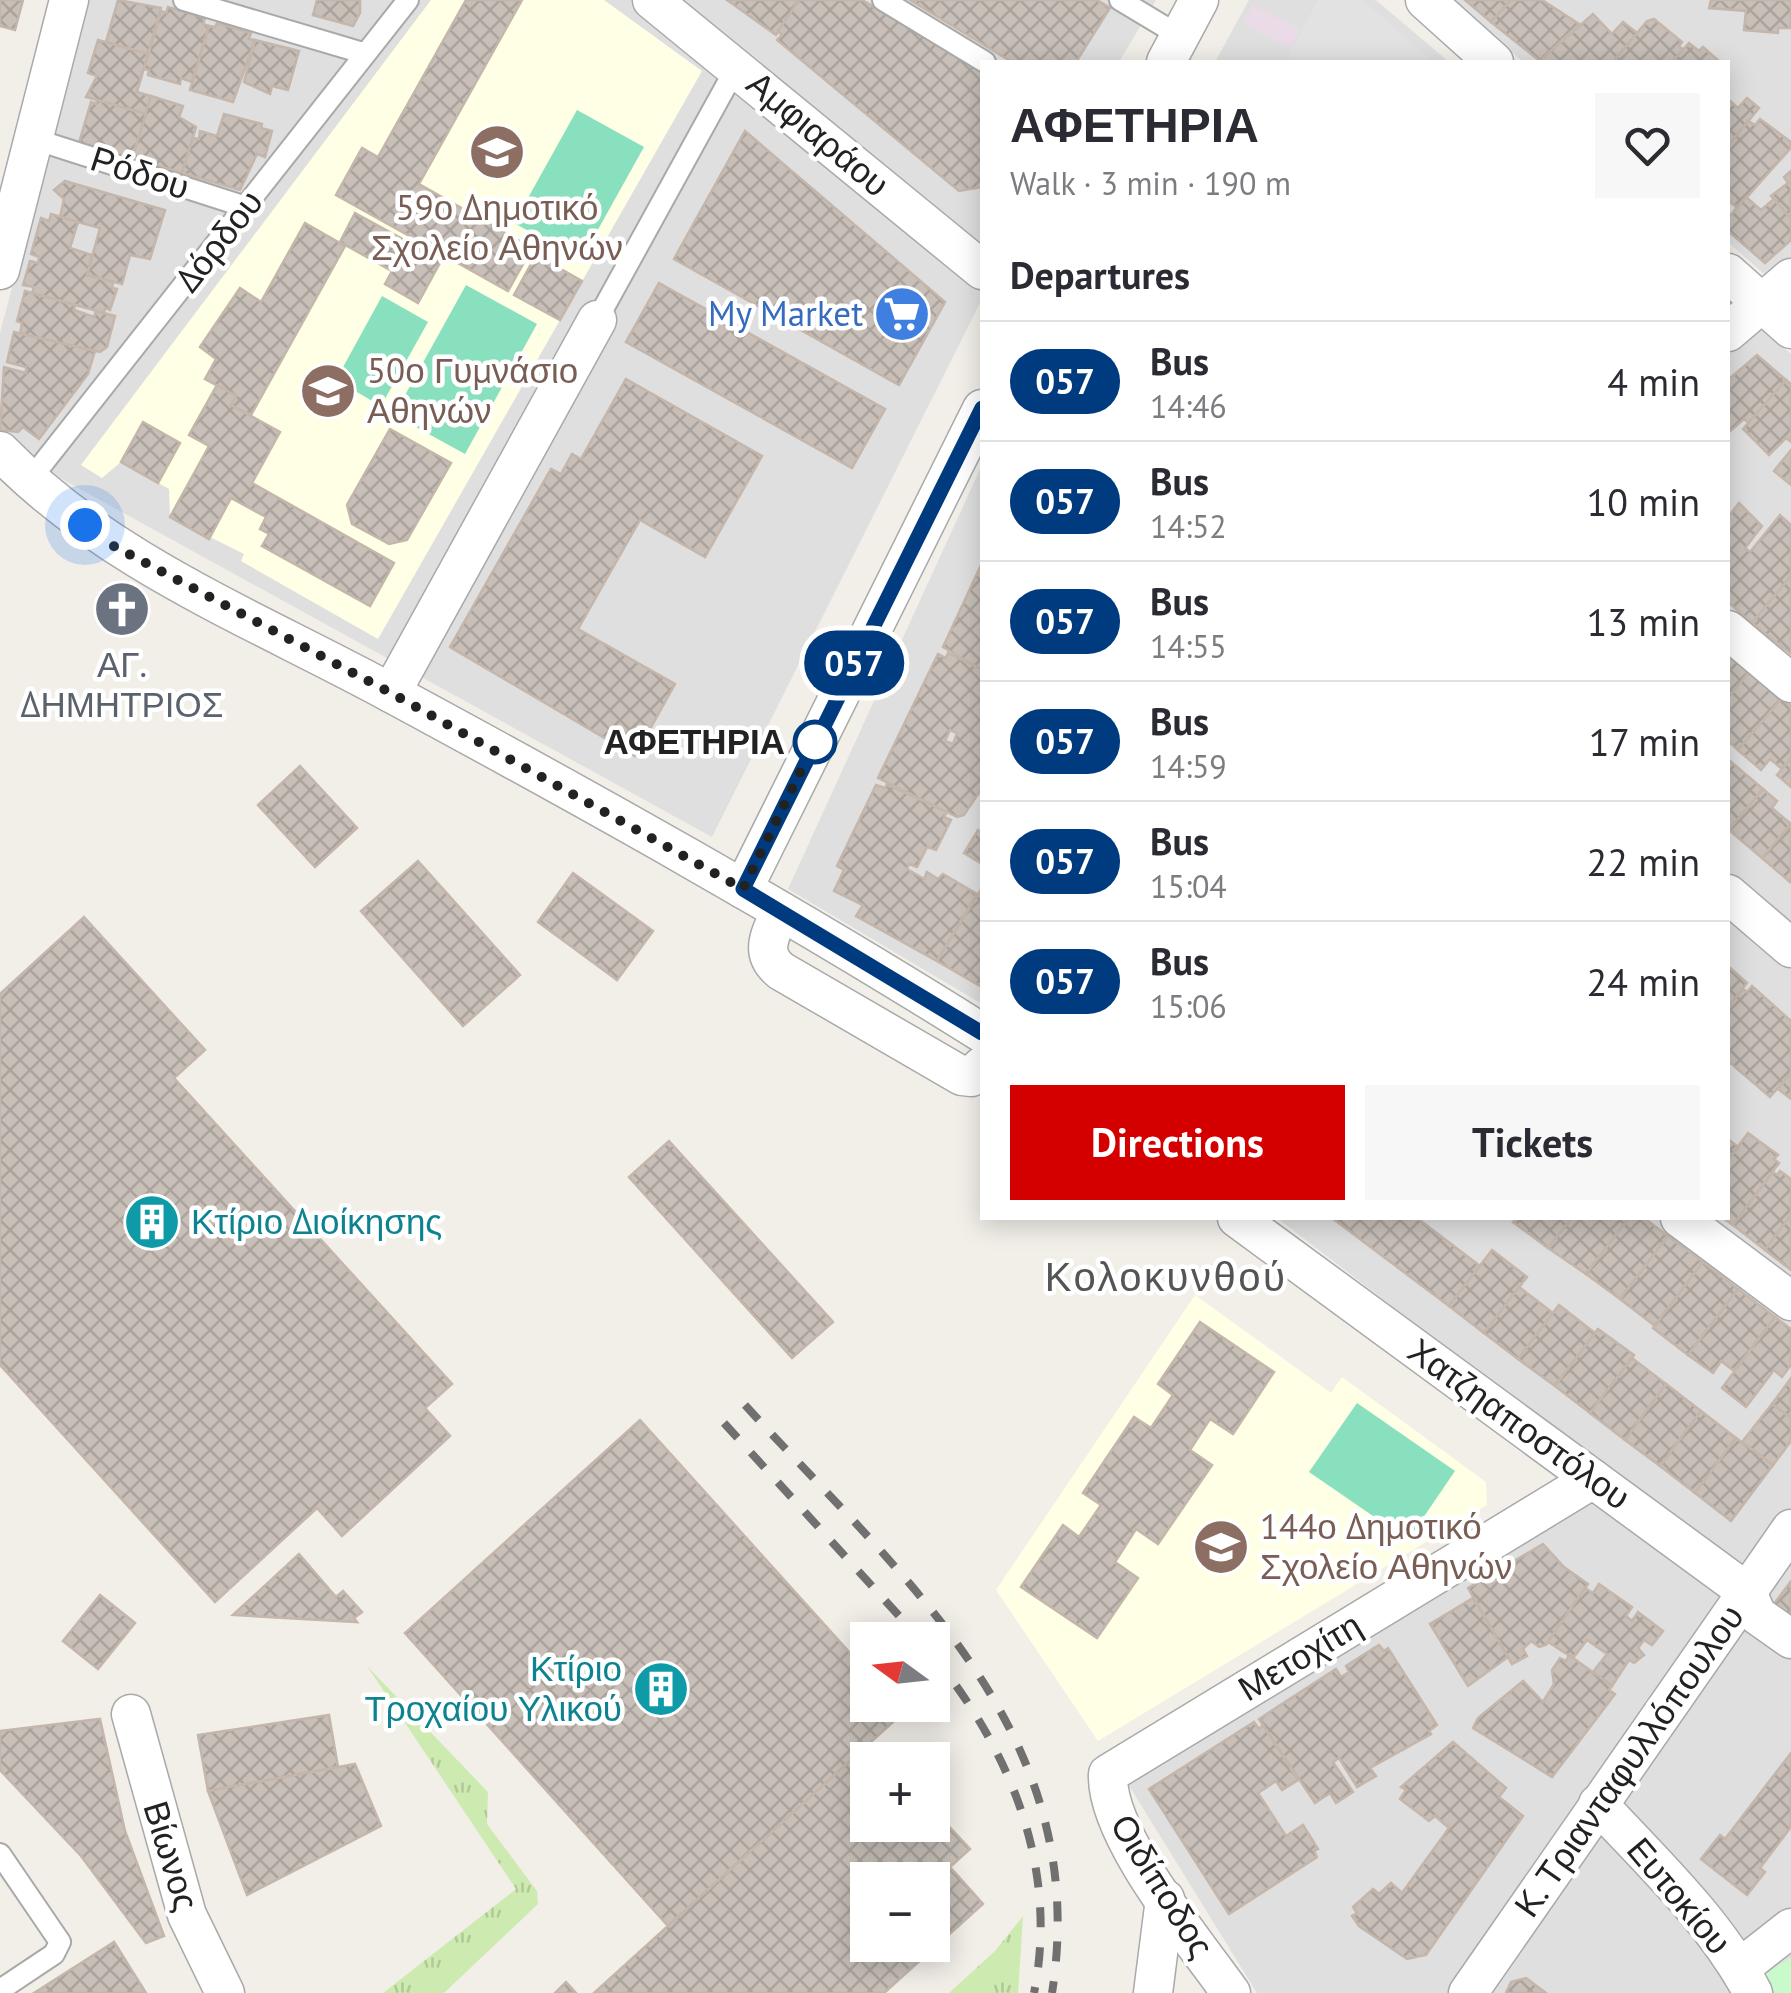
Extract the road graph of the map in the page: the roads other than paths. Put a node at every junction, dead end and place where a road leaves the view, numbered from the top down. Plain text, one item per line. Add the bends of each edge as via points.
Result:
1 (69, 0) edge
2 (184, 0) edge
3 (408, 0) edge
4 (652, 0) edge
5 (883, 0) edge
6 (1120, 0) edge
7 (1199, 0) edge
8 (1425, 0) edge
9 (1173, 49) edge
10 (364, 53) junction
11 (982, 60) edge
12 (1492, 60) edge
13 (737, 66) junction
14 (20, 156) edge
15 (246, 207) junction
16 (980, 268) edge
17 (0, 270) edge
18 (1730, 275) edge
19 (1791, 278) edge
20 (1777, 317) edge
21 (597, 320) joint
22 (1730, 331) edge
23 (980, 412) edge
24 (0, 451) edge
25 (29, 481) junction
26 (1730, 632) edge
27 (1791, 683) edge
28 (391, 693) junction
29 (743, 889) junction
30 (1730, 896) edge
31 (780, 911) junction
32 (1791, 948) edge
33 (980, 1031) edge
34 (980, 1068) edge
35 (1240, 1220) edge
36 (1683, 1220) edge
37 (1791, 1301) edge
38 (1593, 1479) junction
39 (1791, 1529) edge
40 (1747, 1592) junction
41 (1791, 1639) edge
42 (130, 1714) dead end
43 (1108, 1774) joint
44 (1598, 1804) junction
45 (0, 1854) edge
46 (1164, 1899) junction
47 (1791, 1928) edge
48 (1746, 1980) edge
49 (0, 1990) edge
50 (225, 1993) edge
51 (1153, 1993) edge
52 (1231, 1993) edge
53 (1468, 1993) edge

1 - 14 street
2 - 10 lane
3 - 10 lane, Δόρδου
4 - 13 street, Αμφιαράου
5 - 11 lane
6 - 9 lane
7 - 9 street
8 - 12 street
10 - 15 lane, Δόρδου
13 - 16 street, Αμφιαράου
13 - 21 lane
14 - 15 lane, Ρόδου
14 - 17 street
15 - 25 lane, Δόρδου
18 - 20 street
19 - 20 street
20 - 22 street
21 - 28 street
23 - 29 street
24 - 25 street
25 - 28 street via 108,543
26 - 27 street
28 - 29 street
29 - 31 street
30 - 32 street
31 - 33 street
31 - 34 street via 766,948 781,971 962,1076
35 - 38 street, Χατζηαποστόλου
36 - 37 street
38 - 40 street, Χατζηαποστόλου
38 - 43 street, Μετοχίτη
39 - 40 street, Κ. Τριανταφυλλόπουλου
40 - 41 street, Χατζηαποστόλου via 1757,1615
40 - 44 street, Κ. Τριανταφυλλόπουλου
42 - 50 street, Βίωνος via 188,1915
43 - 46 street, Οιδίποδος via 1119,1826
44 - 48 street, Ευτοκίου via 1680,1891
44 - 53 street, Κ. Τριανταφυλλόπουλου
45 - 49 lane via 60,1942 54,1954
46 - 51 street
46 - 52 street, Οιδίποδος
47 - 48 street

